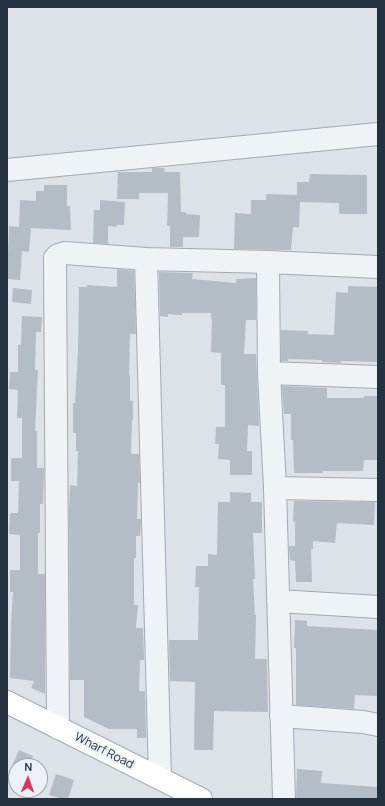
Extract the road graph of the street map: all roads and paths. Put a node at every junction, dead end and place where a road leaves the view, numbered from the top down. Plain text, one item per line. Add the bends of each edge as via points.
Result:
1 (378, 134) edge
2 (7, 170) edge
3 (146, 259) junction
4 (268, 262) junction
5 (378, 267) edge
6 (269, 373) junction
7 (378, 377) edge
8 (275, 488) junction
9 (378, 490) edge
10 (278, 601) junction
11 (378, 607) edge
12 (7, 702) edge
13 (281, 716) junction
14 (378, 725) edge
15 (58, 728) junction
16 (160, 778) junction
17 (201, 799) edge
18 (284, 799) edge

1 - 2 street
3 - 4 street
3 - 15 street via 65,253 58,254 55,258
3 - 16 street
4 - 5 street
4 - 6 street
6 - 7 street
6 - 8 street
8 - 9 street
8 - 10 street
10 - 11 street
10 - 13 street
12 - 15 main road, Wharf Road
13 - 14 street
13 - 18 street
15 - 16 main road, Wharf Road
16 - 17 main road, Wharf Road

